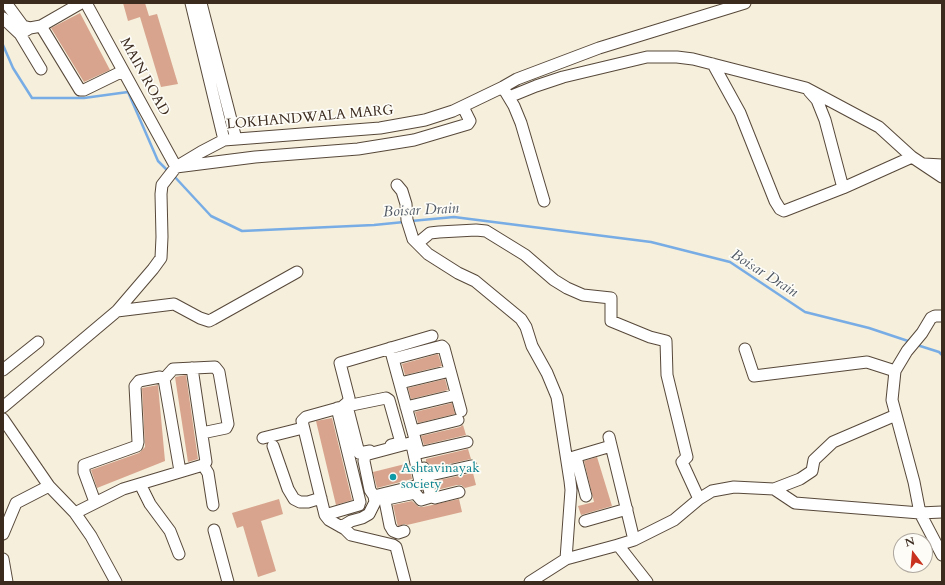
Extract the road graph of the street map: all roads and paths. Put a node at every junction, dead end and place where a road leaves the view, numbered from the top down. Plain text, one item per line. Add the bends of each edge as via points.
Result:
1 (6, 3) edge
2 (81, 3) edge
3 (86, 3) edge
4 (191, 3) edge
5 (201, 3) edge
6 (745, 3) edge
7 (3, 18) edge
8 (35, 27) junction
9 (20, 34) junction
10 (713, 64) junction
11 (40, 69) dead end
12 (123, 71) junction
13 (806, 88) junction
14 (506, 92) junction
15 (463, 107) junction
16 (236, 139) junction
17 (224, 140) junction
18 (912, 157) junction
19 (924, 164) junction
20 (942, 165) edge
21 (175, 167) junction
22 (942, 177) edge
23 (397, 185) dead end
24 (843, 188) junction
25 (544, 201) dead end
26 (416, 241) junction
27 (297, 272) dead end
28 (118, 311) junction
29 (942, 316) edge
30 (432, 336) dead end
31 (38, 342) dead end
32 (390, 348) junction
33 (745, 348) dead end
34 (393, 360) junction
35 (192, 368) junction
36 (3, 370) edge
37 (450, 371) junction
38 (895, 371) junction
39 (164, 379) junction
40 (400, 383) junction
41 (456, 394) junction
42 (3, 407) edge
43 (342, 407) junction
44 (406, 407) junction
45 (896, 415) junction
46 (3, 420) edge
47 (303, 428) junction
48 (413, 431) junction
49 (202, 433) junction
50 (263, 438) dead end
51 (467, 442) dead end
52 (273, 446) dead end
53 (419, 454) junction
54 (572, 458) junction
55 (203, 465) junction
56 (471, 466) dead end
57 (180, 471) junction
58 (426, 476) junction
59 (581, 478) junction
60 (570, 481) junction
61 (140, 484) junction
62 (49, 486) junction
63 (774, 490) junction
64 (459, 492) dead end
65 (431, 496) junction
66 (586, 496) dead end
67 (321, 498) junction
68 (699, 499) junction
69 (374, 501) junction
70 (385, 501) junction
71 (95, 502) junction
72 (213, 506) dead end
73 (627, 509) junction
74 (942, 512) edge
75 (75, 513) junction
76 (920, 514) junction
77 (325, 515) junction
78 (585, 521) dead end
79 (341, 527) junction
80 (214, 530) dead end
81 (404, 531) dead end
82 (3, 534) edge
83 (634, 540) junction
84 (618, 545) junction
85 (179, 554) dead end
86 (942, 555) edge
87 (3, 559) edge
88 (566, 559) junction
89 (7, 582) edge
90 (116, 582) edge
91 (228, 582) edge
92 (405, 582) edge
93 (530, 582) edge
94 (646, 582) edge

1 - 8 street via 23,26
2 - 8 street
3 - 12 street, MAIN ROAD
4 - 17 street
5 - 16 street
6 - 14 street, LOKHANDWALA MARG via 599,48 517,79
7 - 9 street
8 - 9 street
8 - 12 street via 80,90
9 - 11 street
10 - 13 street
10 - 14 street via 677,57 647,57
10 - 24 street via 740,114 780,209 784,211
12 - 21 street, MAIN ROAD
13 - 18 street via 879,127
13 - 24 street via 817,100 825,120
14 - 15 street, LOKHANDWALA MARG
14 - 25 street via 521,123
15 - 16 street, LOKHANDWALA MARG via 425,120 396,126
15 - 21 street via 470,121 468,124 414,140 358,149 255,157
16 - 17 street, LOKHANDWALA MARG
17 - 21 street, LOKHANDWALA MARG
18 - 19 street
18 - 24 street
19 - 20 street
19 - 22 street
21 - 28 street, LOKHANDWALA MARG via 162,185 160,258
23 - 26 street via 402,190 407,220
26 - 54 street via 428,254 475,281 521,319 557,397
26 - 68 street via 430,233 486,231 524,255 567,288 583,295 611,298 611,321 666,341 667,375 687,457 682,462
27 - 28 street via 214,319 200,318 174,304
28 - 42 street, LOKHANDWALA MARG
29 - 38 street via 931,318
30 - 32 street
31 - 36 street
32 - 34 street
32 - 43 street via 340,363 349,398
33 - 38 street via 754,376 867,362
34 - 37 street via 442,346
34 - 40 street
35 - 39 street via 173,369
35 - 49 street
35 - 49 street via 215,367 219,372 228,424 226,428
37 - 40 street
37 - 41 street
38 - 45 street via 892,400
39 - 57 street
39 - 71 street via 160,377 139,382 135,386 137,446 84,465
40 - 44 street
41 - 44 street
41 - 48 street via 460,416
43 - 43 street via 386,398 389,400 399,443 359,453
43 - 47 street via 306,416 302,421
43 - 77 street via 359,503
44 - 48 street
45 - 63 street via 833,442 814,460 812,471
45 - 76 street
46 - 62 street
47 - 50 street
47 - 67 street
48 - 53 street
49 - 55 street via 206,458
51 - 53 street
52 - 67 street via 288,490 294,499 308,502
53 - 58 street
54 - 59 street
54 - 60 street
54 - 73 street via 610,441
55 - 57 street
55 - 72 street via 208,473
56 - 58 street
57 - 61 street
58 - 65 street
59 - 60 street
59 - 66 street
60 - 88 street
61 - 71 street
61 - 85 street via 150,504 170,531
62 - 75 street
62 - 82 street via 16,503
63 - 68 street via 734,487 712,491
63 - 76 street via 795,503
64 - 65 street via 435,498
65 - 70 street via 421,500 416,493
67 - 77 street
68 - 83 street via 674,520
69 - 69 street via 364,461 365,455 410,443 419,485
69 - 70 street
69 - 79 street via 369,514
70 - 81 street via 393,531
71 - 75 street
73 - 78 street
73 - 83 street
74 - 76 street
75 - 90 street via 91,536
76 - 86 street
77 - 79 street via 328,520
79 - 92 street via 351,535 396,547
80 - 91 street
83 - 84 street
84 - 88 street
84 - 94 street
87 - 89 street
88 - 93 street

